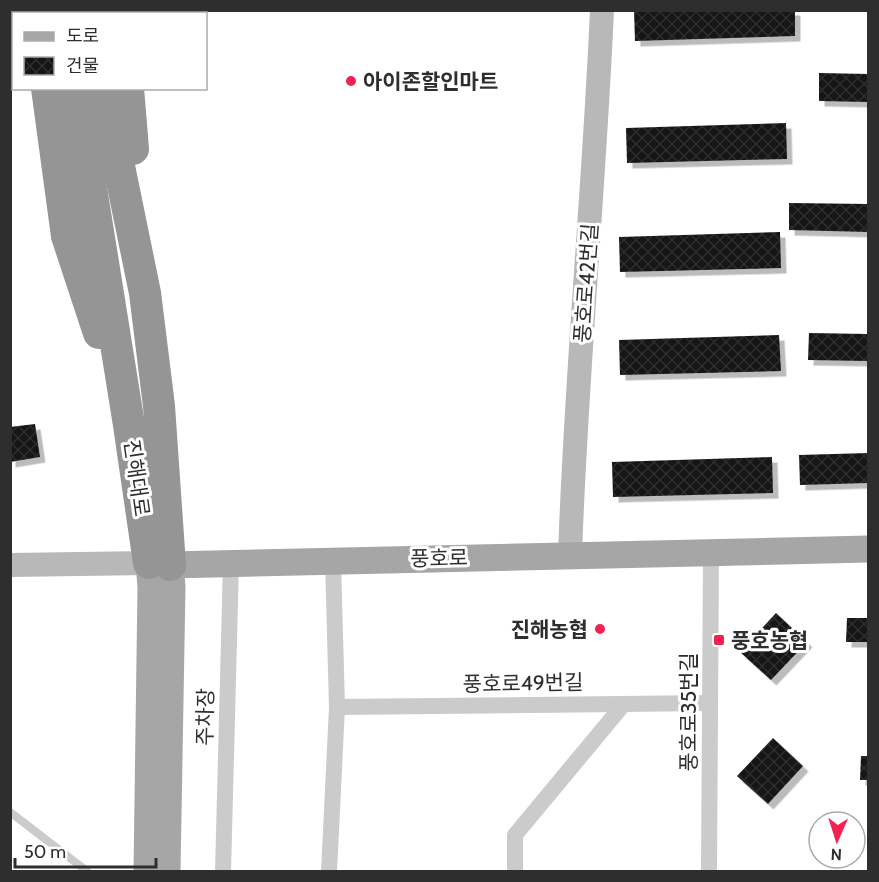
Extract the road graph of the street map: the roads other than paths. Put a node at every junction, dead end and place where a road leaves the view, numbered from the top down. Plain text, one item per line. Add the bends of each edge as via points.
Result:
1 (602, 10) edge
2 (47, 90) edge
3 (75, 90) edge
4 (103, 90) edge
5 (128, 90) edge
6 (145, 293) junction
7 (129, 425) junction
8 (868, 549) edge
9 (711, 552) junction
10 (570, 555) junction
11 (333, 561) junction
12 (231, 563) junction
13 (160, 564) junction
14 (10, 565) edge
15 (710, 704) junction
16 (623, 705) junction
17 (336, 707) junction
18 (10, 812) edge
19 (88, 872) edge
20 (147, 872) edge
21 (167, 872) edge
22 (223, 872) edge
23 (329, 872) edge
24 (515, 872) edge
25 (709, 872) edge

1 - 10 street, 풍호로42번길
2 - 7 highway via 67,236
3 - 7 highway, 진해대로
4 - 6 highway, 진해대로
5 - 6 highway
6 - 13 highway, 진해대로 via 159,406
7 - 13 highway, 진해대로
8 - 9 main road, 풍호로
9 - 10 main road, 풍호로
9 - 15 street, 풍호로35번길
10 - 11 main road, 풍호로
11 - 12 main road, 풍호로
11 - 17 street
12 - 13 main road, 풍호로
12 - 22 street, 주차장
13 - 14 street, 풍호로
13 - 20 main road, 진해대로 via 151,587
13 - 21 main road, 진해대로 via 172,587
15 - 16 street, 풍호로49번길
15 - 25 street, 풍호로35번길
16 - 17 street, 풍호로49번길
16 - 24 street via 515,834
17 - 23 street
18 - 19 lane

